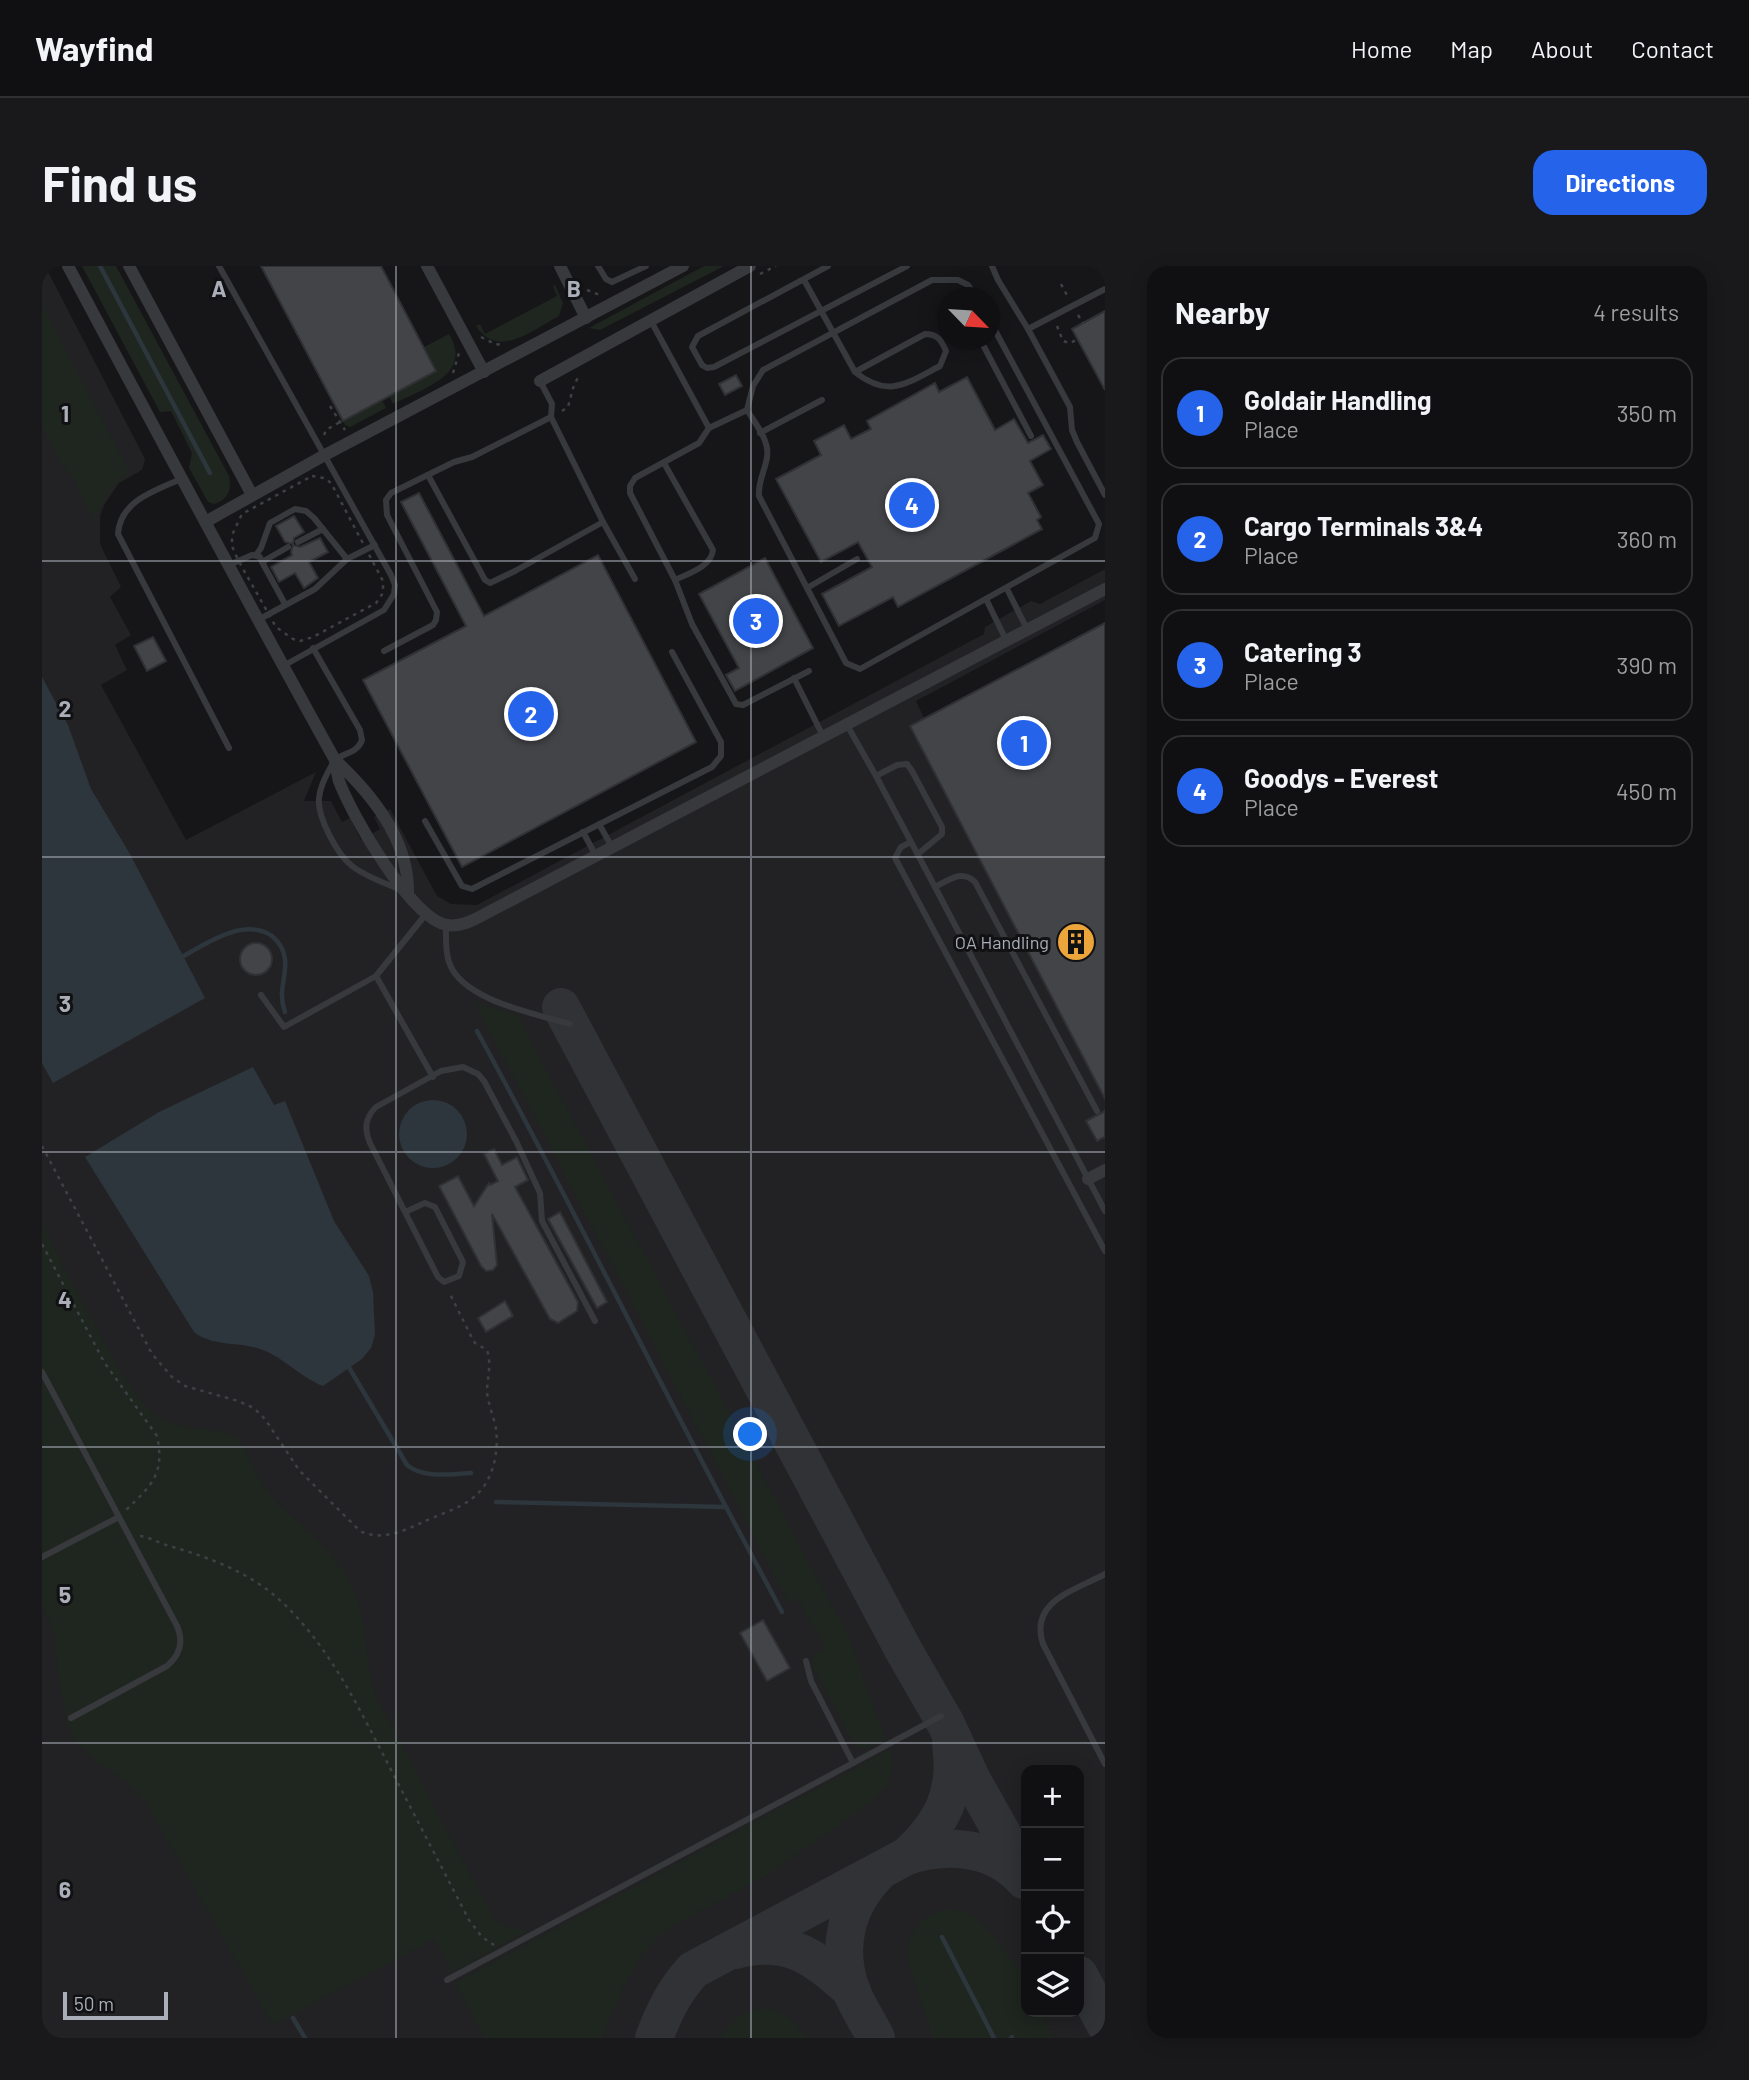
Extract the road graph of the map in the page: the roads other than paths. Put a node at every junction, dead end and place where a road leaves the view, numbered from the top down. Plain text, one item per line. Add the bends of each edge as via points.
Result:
1 (68, 266) edge
2 (129, 266) edge
3 (219, 266) edge
4 (428, 266) edge
5 (560, 266) edge
6 (598, 266) edge
7 (646, 266) edge
8 (683, 266) edge
9 (750, 266) edge
10 (828, 266) edge
11 (907, 266) edge
12 (992, 266) edge
13 (804, 279) junction
14 (969, 287) edge
15 (1105, 289) edge
16 (822, 311) junction
17 (586, 317) junction
18 (651, 321) junction
19 (1028, 329) junction
20 (834, 332) junction
21 (1000, 341) edge
22 (986, 350) edge
23 (484, 372) junction
24 (855, 372) junction
25 (540, 381) joint
26 (822, 400) dead end
27 (747, 410) junction
28 (551, 417) junction
29 (709, 428) junction
30 (760, 433) junction
31 (1031, 436) dead end
32 (323, 456) junction
33 (664, 463) junction
34 (428, 475) junction
35 (181, 479) junction
36 (252, 495) junction
37 (1105, 495) edge
38 (206, 521) junction
39 (603, 522) junction
40 (323, 529) junction
41 (298, 542) dead end
42 (375, 545) junction
43 (288, 547) dead end
44 (256, 555) junction
45 (347, 559) junction
46 (857, 559) dead end
47 (233, 562) junction
48 (262, 562) junction
49 (635, 579) dead end
50 (675, 580) junction
51 (807, 587) junction
52 (1007, 589) junction
53 (1105, 589) edge
54 (986, 599) junction
55 (285, 604) junction
56 (263, 617) junction
57 (1027, 629) junction
58 (1006, 640) junction
59 (313, 648) junction
60 (384, 652) dead end
61 (672, 652) dead end
62 (283, 666) junction
63 (809, 671) dead end
64 (794, 678) junction
65 (846, 724) junction
66 (823, 736) junction
67 (229, 748) dead end
68 (335, 760) junction
69 (876, 776) junction
70 (425, 821) dead end
71 (599, 824) junction
72 (583, 832) junction
73 (911, 842) junction
74 (612, 848) junction
75 (918, 854) junction
76 (596, 856) junction
77 (935, 887) junction
78 (408, 893) junction
79 (426, 914) junction
80 (446, 925) junction
81 (376, 976) junction
82 (261, 995) dead end
83 (570, 1024) dead end
84 (433, 1077) junction
85 (1097, 1111) dead end
86 (1105, 1170) edge
87 (1088, 1180) junction
88 (1105, 1211) edge
89 (405, 1212) junction
90 (1105, 1251) edge
91 (594, 1321) dead end
92 (42, 1372) edge
93 (119, 1517) junction
94 (42, 1557) edge
95 (1105, 1574) edge
96 (806, 1661) dead end
97 (941, 1716) dead end
98 (71, 1718) dead end
99 (853, 1763) junction
100 (1105, 1764) edge
101 (447, 1980) dead end

1 - 35 street
2 - 36 street
3 - 32 lane
4 - 23 street
5 - 17 street
6 - 7 lane via 612,282
8 - 17 street
9 - 18 street
10 - 13 lane
11 - 16 lane
12 - 19 lane
13 - 16 lane
13 - 16 lane via 698,336 692,348 702,365 714,367
14 - 20 lane via 958,279 932,280
15 - 19 lane
16 - 20 lane
17 - 23 street
18 - 25 street
18 - 29 lane
19 - 37 lane via 1070,407 1072,430
20 - 24 lane
20 - 27 lane via 763,370 752,386
21 - 52 lane via 1099,524 1095,538
22 - 31 lane
23 - 32 street
24 - 24 lane via 897,388 940,366 947,351 940,339 925,334
25 - 28 lane via 552,404
26 - 30 lane
27 - 29 lane
27 - 30 lane
28 - 34 lane
28 - 39 lane
29 - 33 lane via 699,443
30 - 51 lane via 768,453 759,496
32 - 36 street
32 - 42 lane
33 - 50 lane via 635,478 630,493
33 - 50 lane via 713,550 707,564
34 - 39 lane via 490,583
34 - 60 lane via 391,493 385,508 437,612 436,620
35 - 38 street
35 - 67 lane via 131,505 119,520 118,534
36 - 38 street
38 - 47 street
39 - 49 lane
40 - 41 lane
40 - 44 lane via 310,514 295,509 270,523
40 - 45 lane
42 - 45 lane
42 - 59 lane via 395,585 391,602
43 - 48 lane
44 - 47 lane
44 - 48 lane
45 - 55 lane via 314,589
46 - 51 lane
47 - 56 street
48 - 55 lane
50 - 64 lane via 692,624 736,704 743,705
51 - 54 lane via 846,663 860,669
52 - 54 lane
52 - 57 lane
53 - 57 street
54 - 58 lane
55 - 56 lane
56 - 62 street
57 - 58 street
58 - 65 street
59 - 62 lane
59 - 68 lane via 362,740 356,750
61 - 71 lane via 721,742 722,756 712,767
62 - 68 street
63 - 64 lane
64 - 66 lane
65 - 66 street
65 - 69 lane
66 - 74 street
68 - 78 street via 357,817 389,872
68 - 78 street via 382,813 404,860
68 - 78 lane via 318,801 323,822 341,854 362,872
69 - 73 lane
69 - 75 lane via 897,765 907,764 912,771 942,827 937,841
70 - 72 lane via 466,889
71 - 72 lane
71 - 74 lane
72 - 76 lane
73 - 75 lane
73 - 90 lane via 896,852 895,858
74 - 76 street
75 - 77 lane
76 - 80 street via 472,921
77 - 85 lane via 959,875 975,882
77 - 87 lane
78 - 79 street
79 - 80 street
79 - 81 lane
80 - 83 lane via 449,964 464,983 489,999
81 - 82 lane via 284,1027
81 - 84 lane
84 - 89 lane via 376,1107 366,1121 367,1136
84 - 91 lane via 463,1068 484,1081 540,1193 542,1221
86 - 87 street
87 - 88 lane
89 - 89 lane via 438,1277 444,1282 459,1276 463,1262 435,1207 425,1203
92 - 93 lane
93 - 94 lane
93 - 98 lane via 177,1626 180,1648 167,1665
95 - 100 lane via 1047,1607 1038,1631
96 - 99 lane via 811,1681
97 - 99 lane
99 - 101 lane

